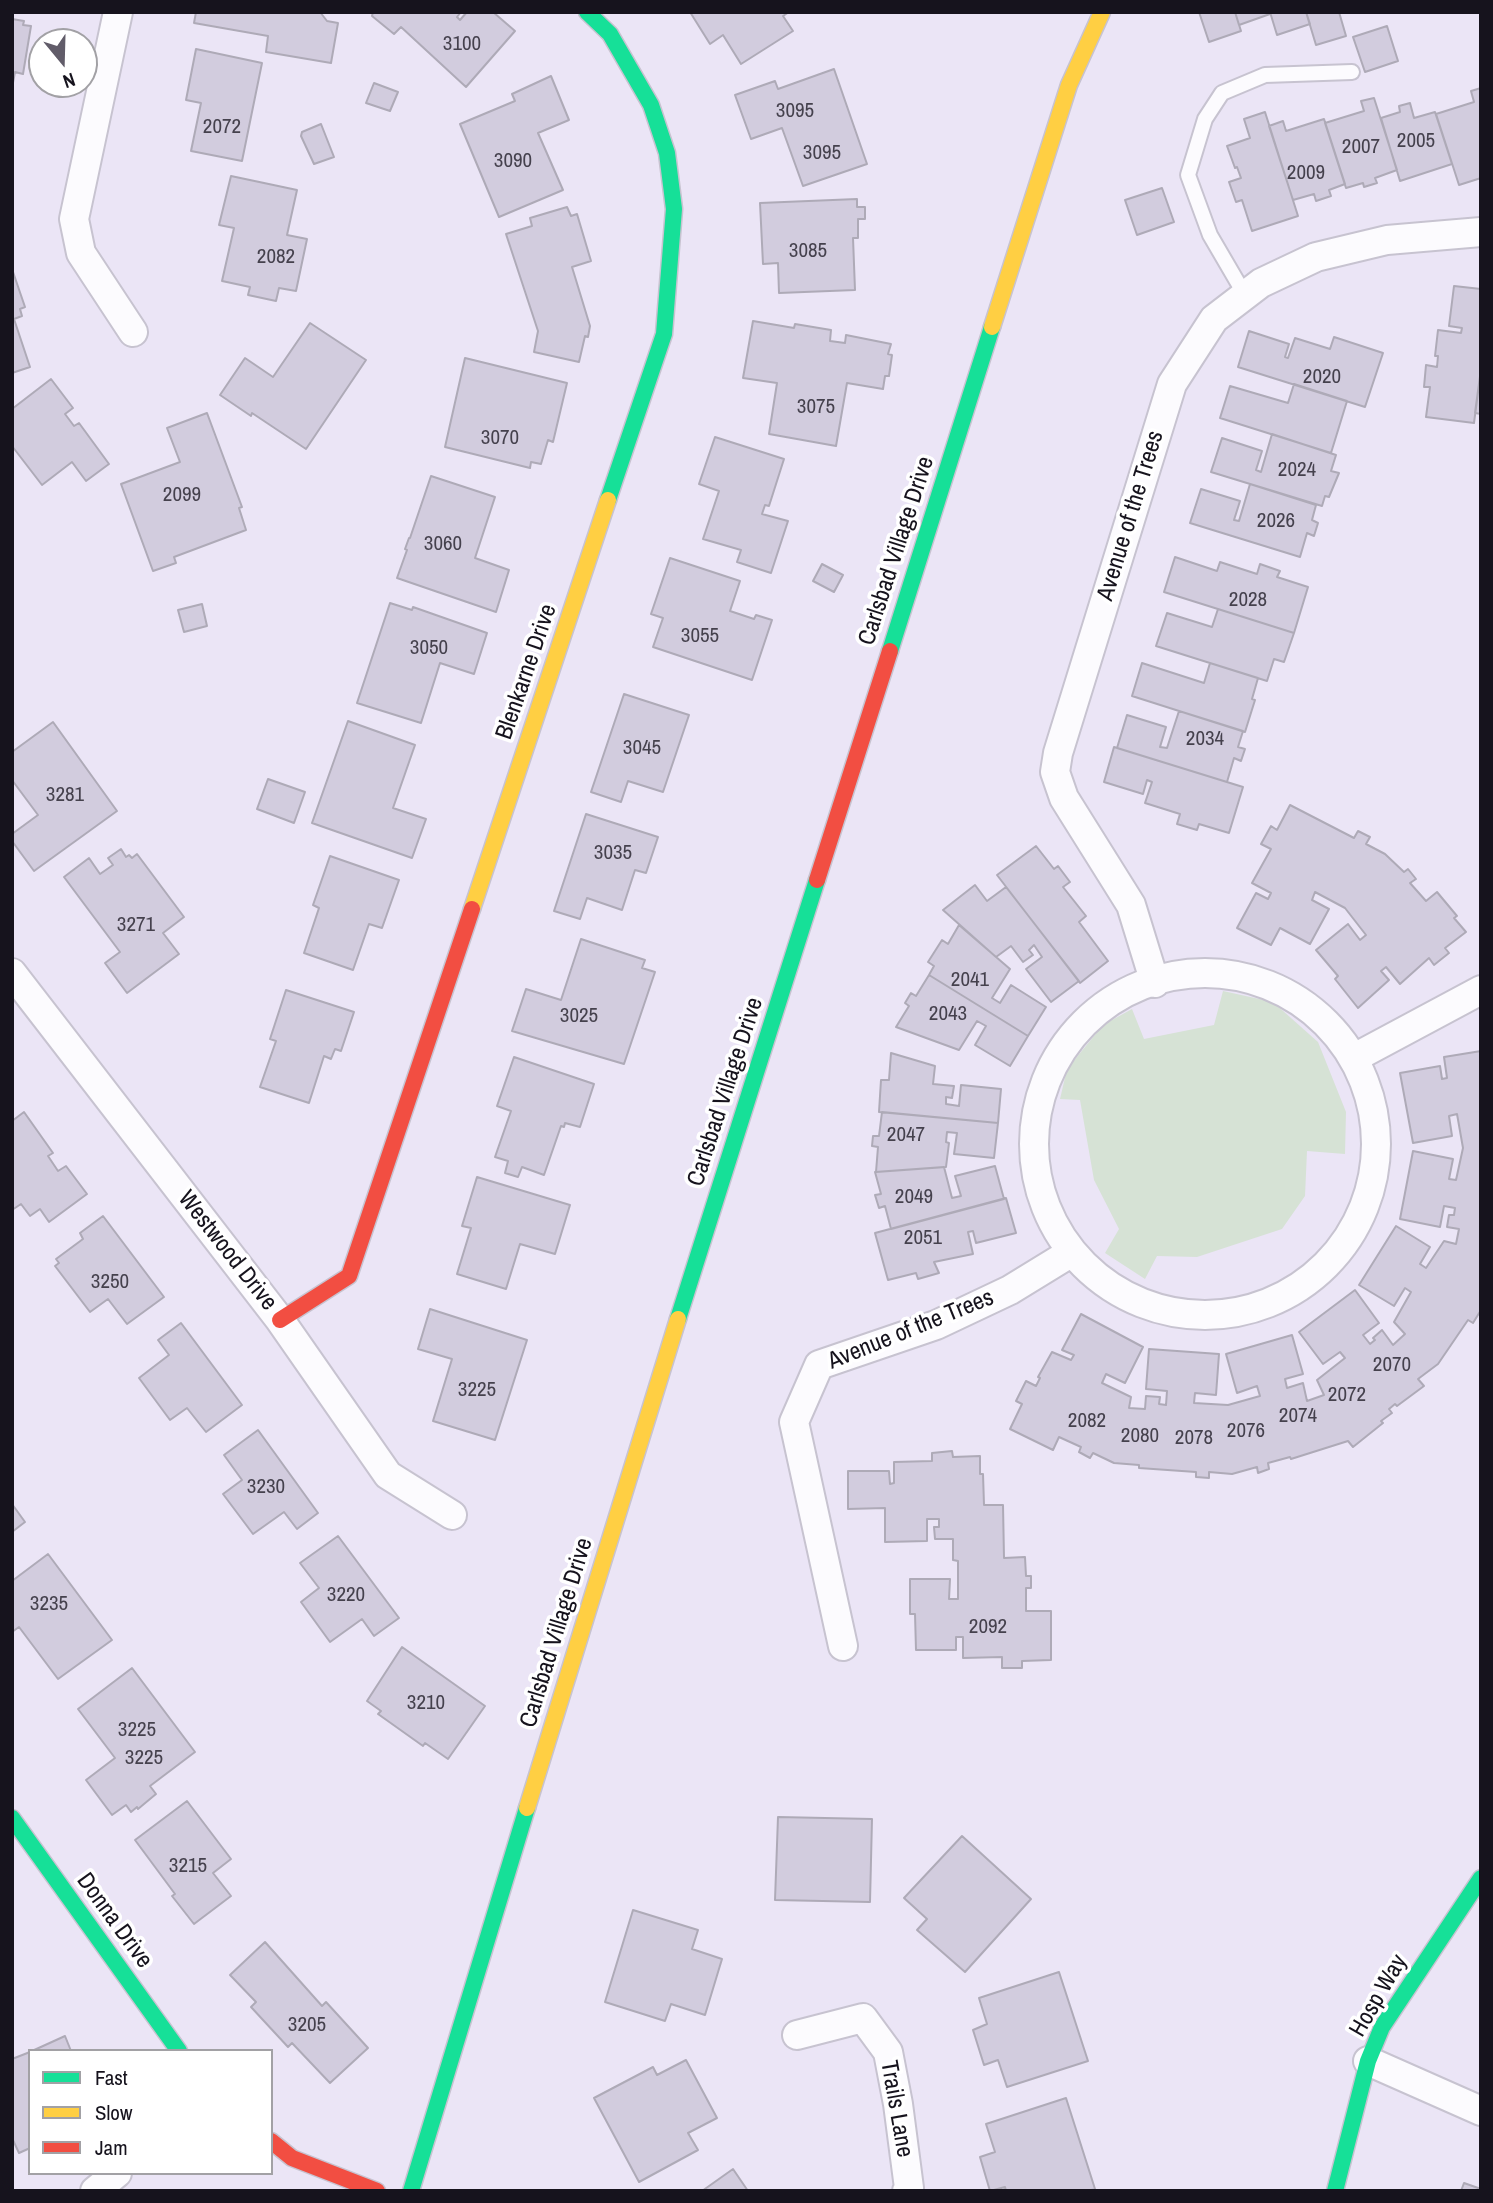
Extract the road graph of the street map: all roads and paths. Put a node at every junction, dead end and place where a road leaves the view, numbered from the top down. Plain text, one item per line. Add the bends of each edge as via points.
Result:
1 (118, 12) edge
2 (587, 12) edge
3 (1102, 12) edge
4 (1352, 72) dead end
5 (1481, 232) edge
6 (1245, 295) junction
7 (133, 332) dead end
8 (12, 973) edge
9 (1155, 983) junction
10 (1481, 990) edge
11 (1354, 1058) junction
12 (1072, 1252) junction
13 (280, 1320) junction
14 (452, 1515) dead end
15 (842, 1646) dead end
16 (12, 1818) edge
17 (1481, 1878) edge
18 (797, 2035) dead end
19 (178, 2049) edge
20 (1368, 2061) junction
21 (1481, 2111) edge
22 (273, 2143) edge
23 (115, 2175) edge
24 (95, 2191) edge
25 (377, 2191) edge
26 (411, 2191) edge
27 (907, 2191) edge
28 (1335, 2191) edge

1 - 7 street via 74,219 82,253
2 - 13 main road, Blenkarne Drive via 610,34 651,105 667,153 674,209 664,334 349,1276
3 - 26 main road, Carlsbad Village Drive via 1069,85 1012,264 619,1504
4 - 6 lane via 1265,75 1222,93 1205,119 1188,176 1210,235
5 - 6 street, Avenue of the Trees via 1387,240 1315,257
6 - 9 street, Avenue of the Trees via 1214,319 1172,384 1055,772 1064,799 1131,905
8 - 13 street, Westwood Drive
9 - 11 street via 1194,974 1238,976 1273,987 1309,1007
9 - 12 street via 1114,1000 1084,1024 1057,1059 1041,1094 1034,1164 1052,1221
10 - 11 street
11 - 12 street via 1376,1126 1371,1188 1345,1244 1296,1289 1234,1313 1188,1315 1139,1303 1103,1282
12 - 15 street, Avenue of the Trees via 1010,1290 936,1325 819,1365 794,1422
13 - 14 street, Westwood Drive via 388,1475
16 - 19 main road, Donna Drive
17 - 20 main road, Hosp Way via 1382,2027
18 - 27 street, Trails Lane via 863,2018 888,2052
20 - 21 street
20 - 28 main road, Hosp Way
22 - 25 main road via 292,2158
23 - 24 street

